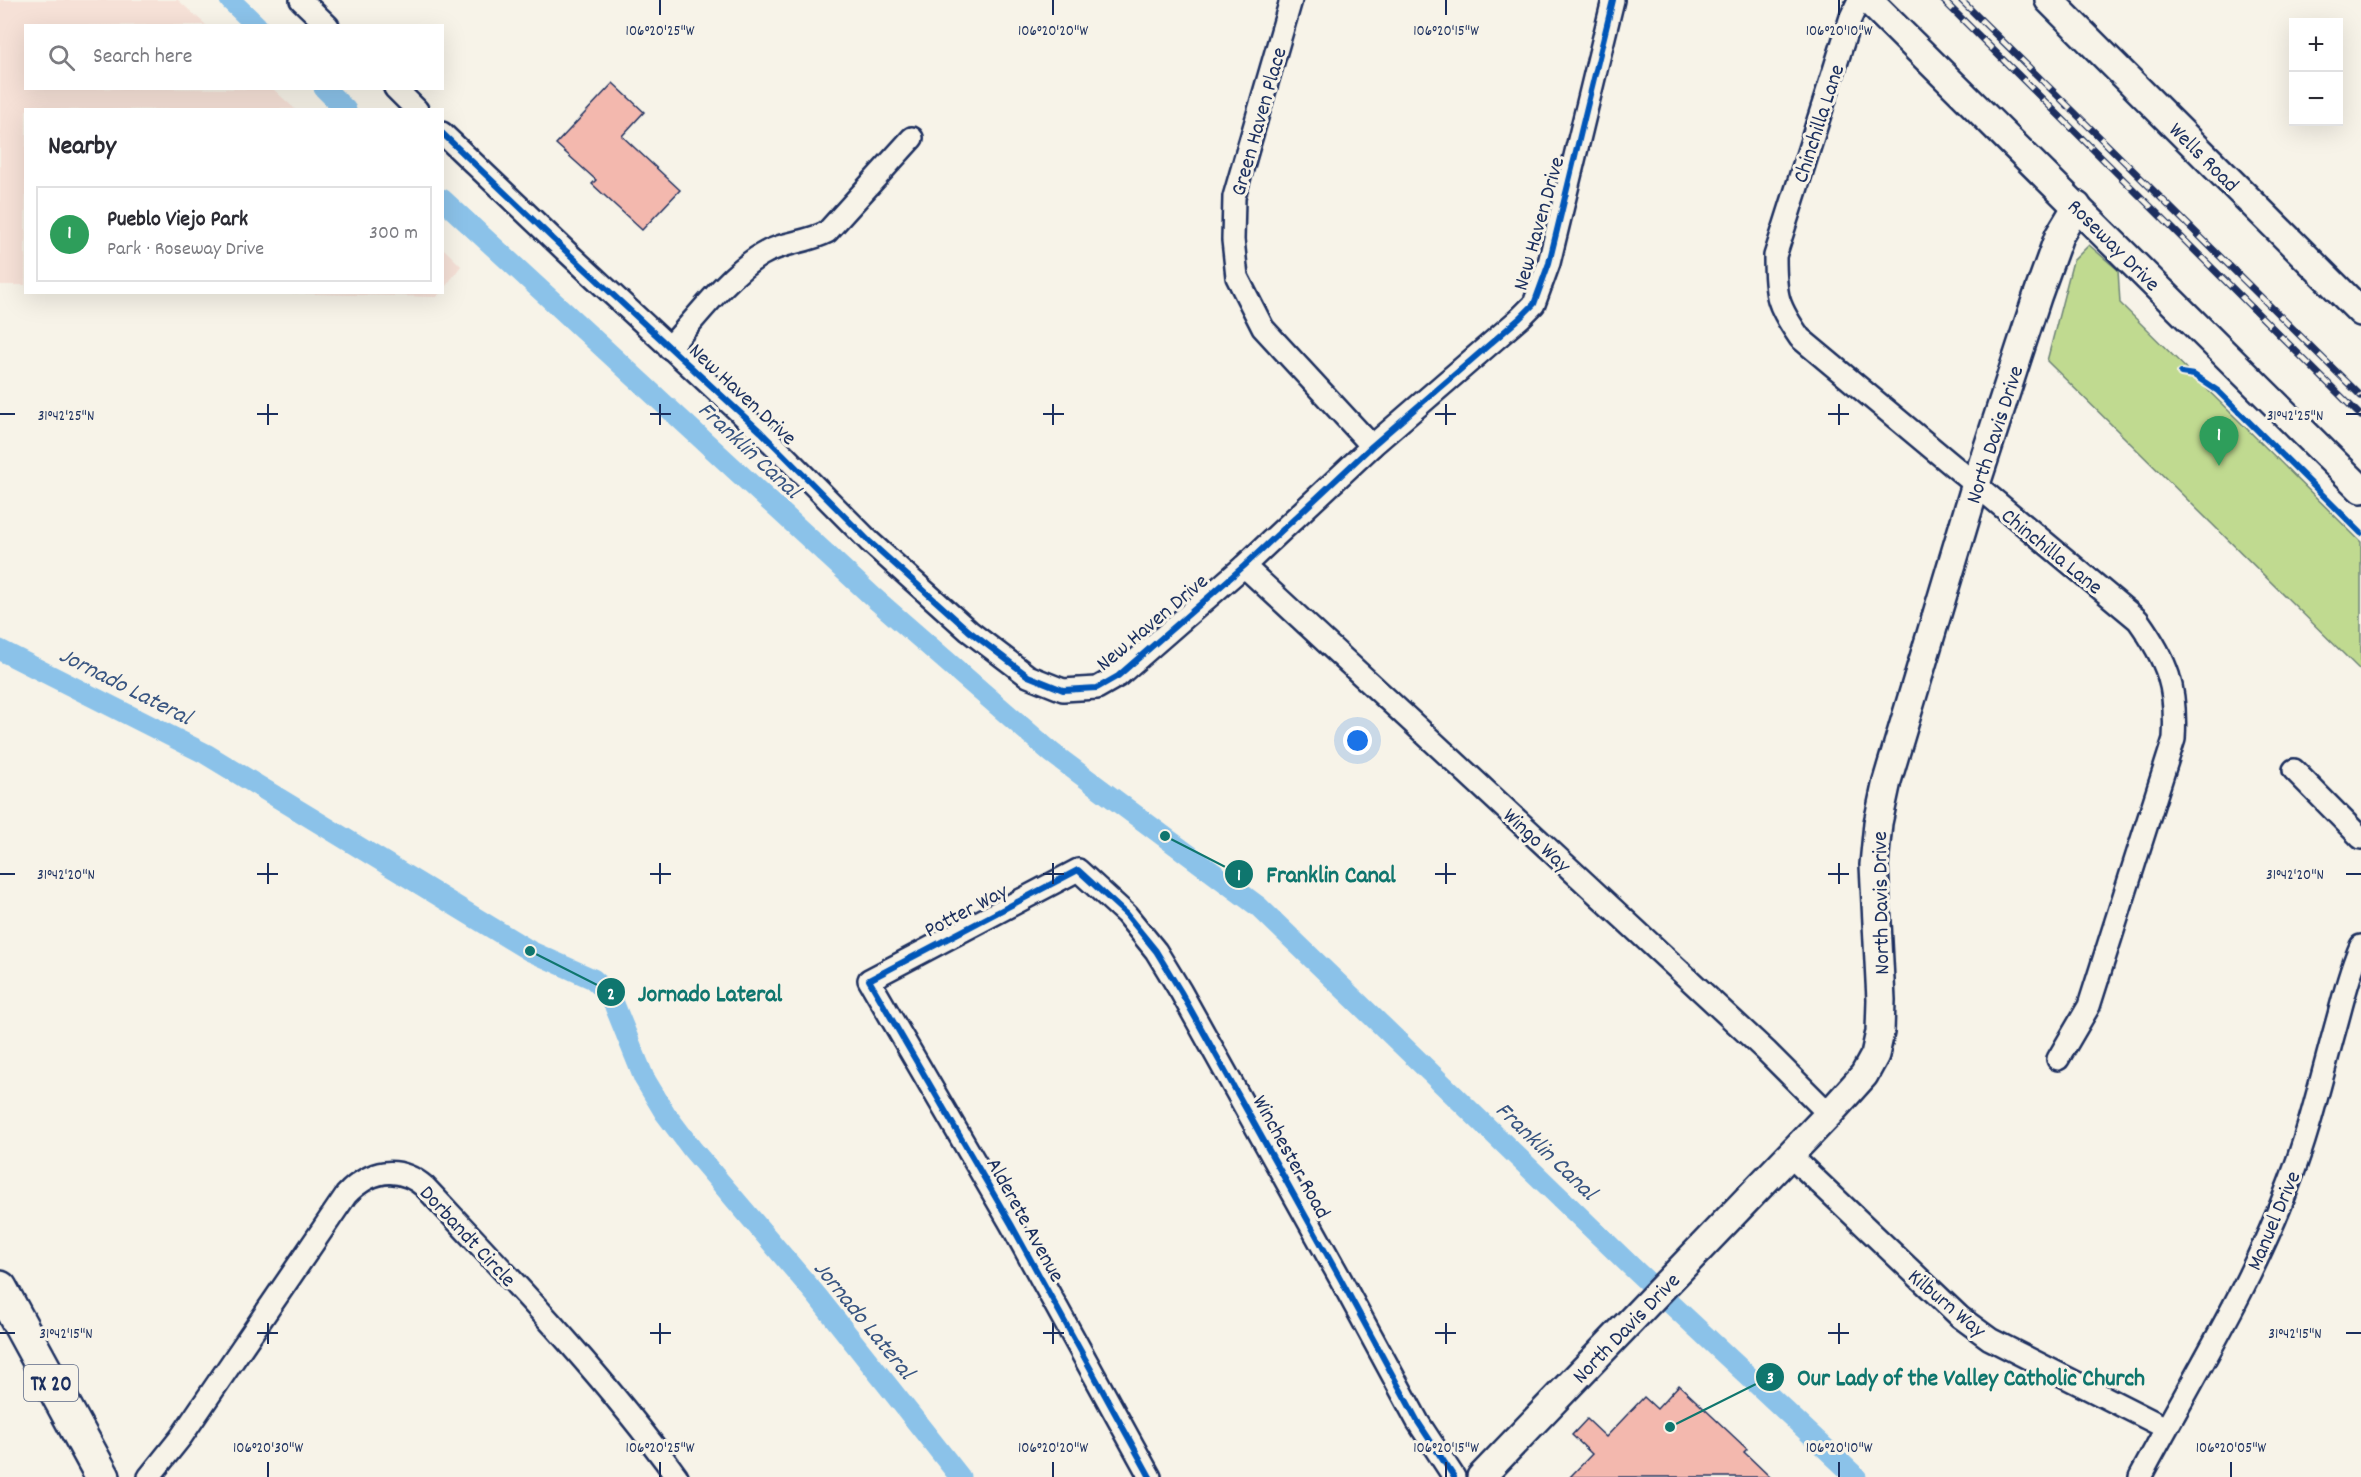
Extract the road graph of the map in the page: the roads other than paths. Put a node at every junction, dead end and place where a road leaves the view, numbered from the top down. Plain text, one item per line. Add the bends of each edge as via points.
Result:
1 (301, 0) edge
2 (1291, 0) edge
3 (1612, 0) edge
4 (1860, 0) edge
5 (1868, 0) edge
6 (2049, 0) edge
7 (326, 24) edge
8 (397, 90) edge
9 (415, 108) edge
10 (444, 135) edge
11 (912, 138) dead end
12 (2077, 206) junction
13 (2361, 312) edge
14 (669, 348) junction
15 (1372, 446) junction
16 (1975, 487) junction
17 (2361, 489) edge
18 (1244, 566) junction
19 (2294, 770) dead end
20 (2361, 838) edge
21 (1078, 870) joint
22 (2361, 946) edge
23 (870, 980) joint
24 (2058, 1059) dead end
25 (1829, 1114) junction
26 (1790, 1155) junction
27 (0, 1288) edge
28 (2166, 1428) junction
29 (103, 1477) edge
30 (149, 1477) edge
31 (677, 1477) edge
32 (1150, 1477) edge
33 (1454, 1477) edge
34 (1481, 1477) edge
35 (2140, 1477) edge

1 - 7 street
2 - 15 street, Green Haven Place via 1234,196 1237,277 1263,327
3 - 15 street, New Haven Drive via 1549,263 1533,304
4 - 16 street, Chinchilla Lane via 1851,17 1775,256 1775,291 1784,316 1800,338
5 - 12 street, Roseway Drive
6 - 13 street, Wells Road
8 - 9 street
10 - 14 street, New Haven Drive
11 - 14 street via 827,232 761,255 715,296
12 - 16 street, North Davis Drive via 2052,253
12 - 17 street, Roseway Drive
14 - 18 street, New Haven Drive via 761,432 870,542 969,631 1028,676 1051,686 1080,691 1097,688 1118,676
15 - 18 street, New Haven Drive
16 - 24 street, Chinchilla Lane via 2138,620 2166,665 2175,697 2174,739 2090,1006
16 - 25 street, North Davis Drive via 1887,781 1878,823 1874,865 1881,1000 1875,1055 1864,1075
18 - 25 street, Wingo Way
19 - 20 street
21 - 23 street, Potter Way
21 - 33 street, Winchester Road via 1126,914 1156,951 1418,1422
22 - 28 street, Manuel Drive via 2317,1096 2275,1219 2240,1295
23 - 32 street, Alderete Avenue via 1011,1224
25 - 26 street, North Davis Drive
26 - 28 street, Kilburn Way via 1932,1292 1990,1339
26 - 34 street, North Davis Drive
27 - 29 main road, TX 20
28 - 35 street, Manuel Drive
30 - 31 street, Dorbandt Circle via 182,1437 346,1194 365,1178 400,1172 426,1187 526,1296 580,1356

